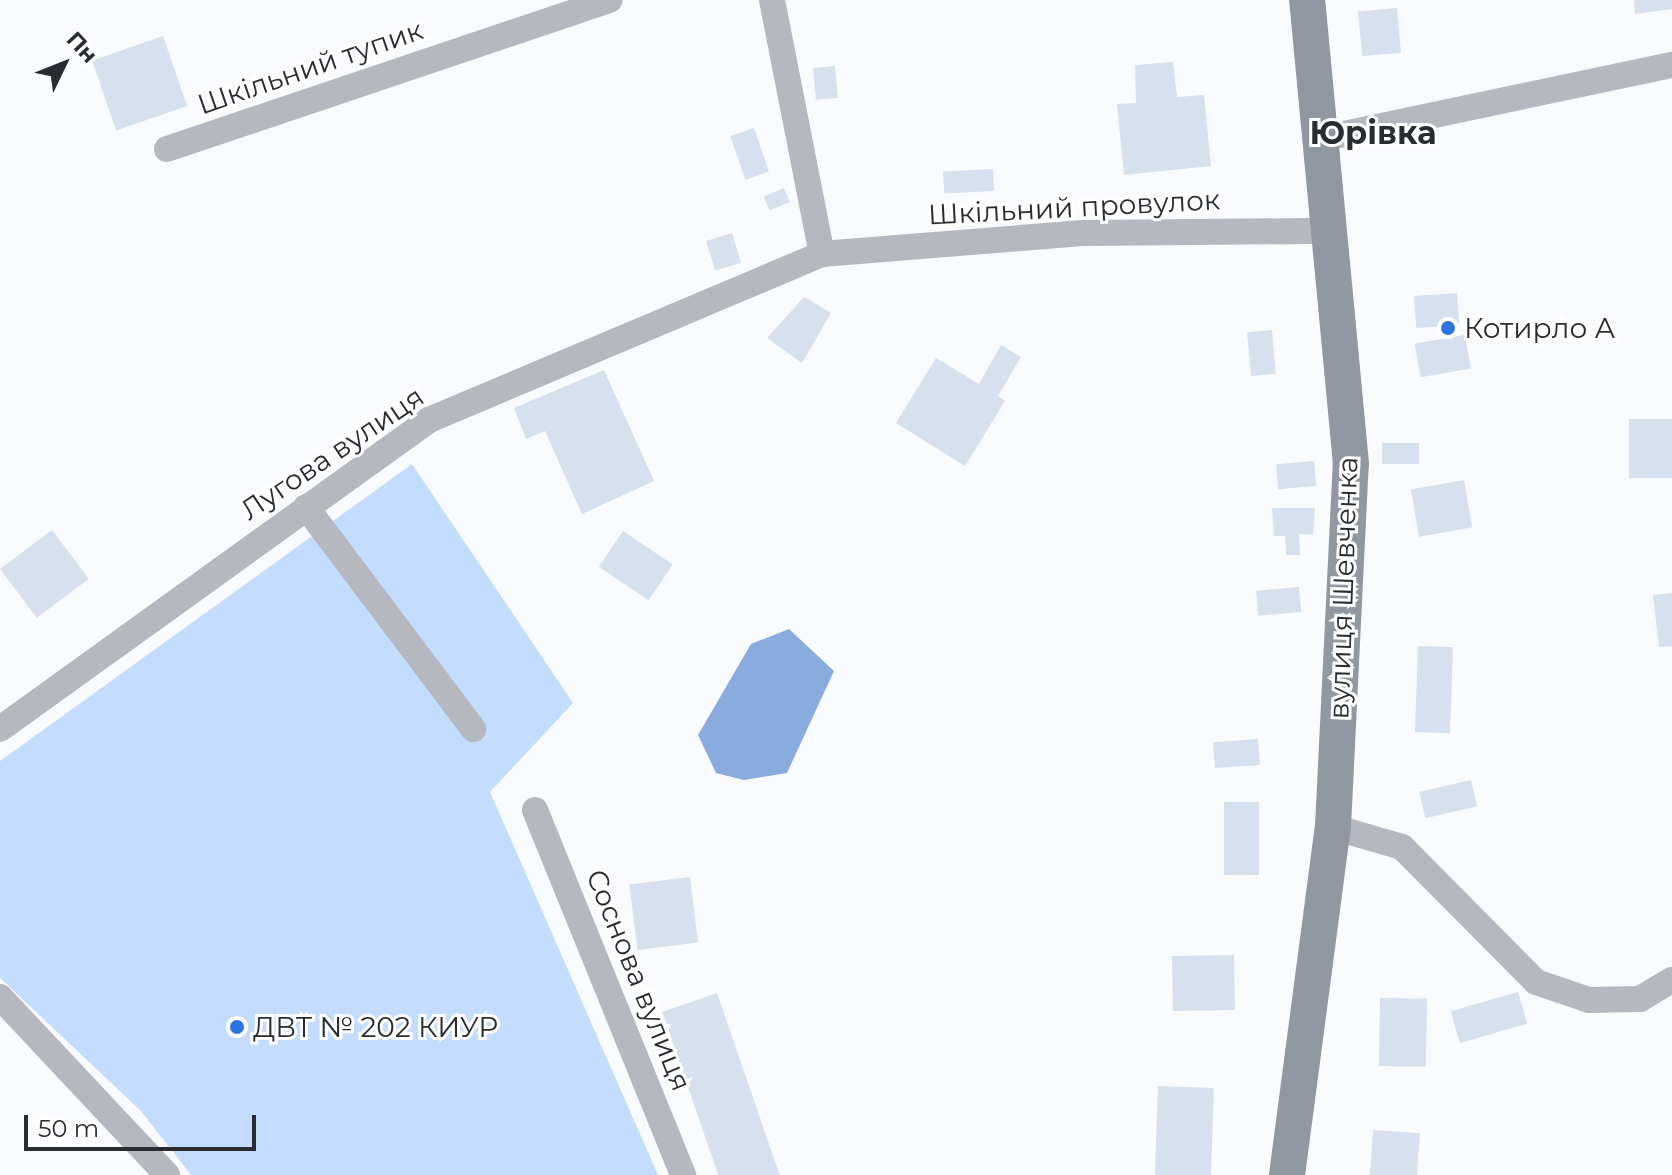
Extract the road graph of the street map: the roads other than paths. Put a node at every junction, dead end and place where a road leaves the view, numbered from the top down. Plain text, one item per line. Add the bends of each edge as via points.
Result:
1 (610, 0) edge
2 (772, 0) edge
3 (1307, 0) edge
4 (1672, 65) edge
5 (1325, 138) junction
6 (167, 149) dead end
7 (1330, 231) junction
8 (822, 254) junction
9 (306, 507) junction
10 (0, 729) edge
11 (473, 729) dead end
12 (535, 810) dead end
13 (1333, 827) junction
14 (1672, 980) edge
15 (0, 997) edge
16 (167, 1175) edge
17 (683, 1175) edge
18 (1287, 1175) edge

1 - 6 street, Шкільний тупик
2 - 8 street
3 - 5 street, вулиця Шевченка
4 - 5 street
5 - 7 street, вулиця Шевченка
7 - 8 street, Шкільний провулок via 1085,233
7 - 13 street, вулиця Шевченка via 1351,464
8 - 9 street, Лугова вулиця via 429,420
9 - 10 street, Лугова вулиця
9 - 11 street
12 - 17 street, Соснова вулиця
13 - 14 street via 1402,847 1536,982 1589,1000 1640,999
13 - 18 street, вулиця Шевченка
15 - 16 street

